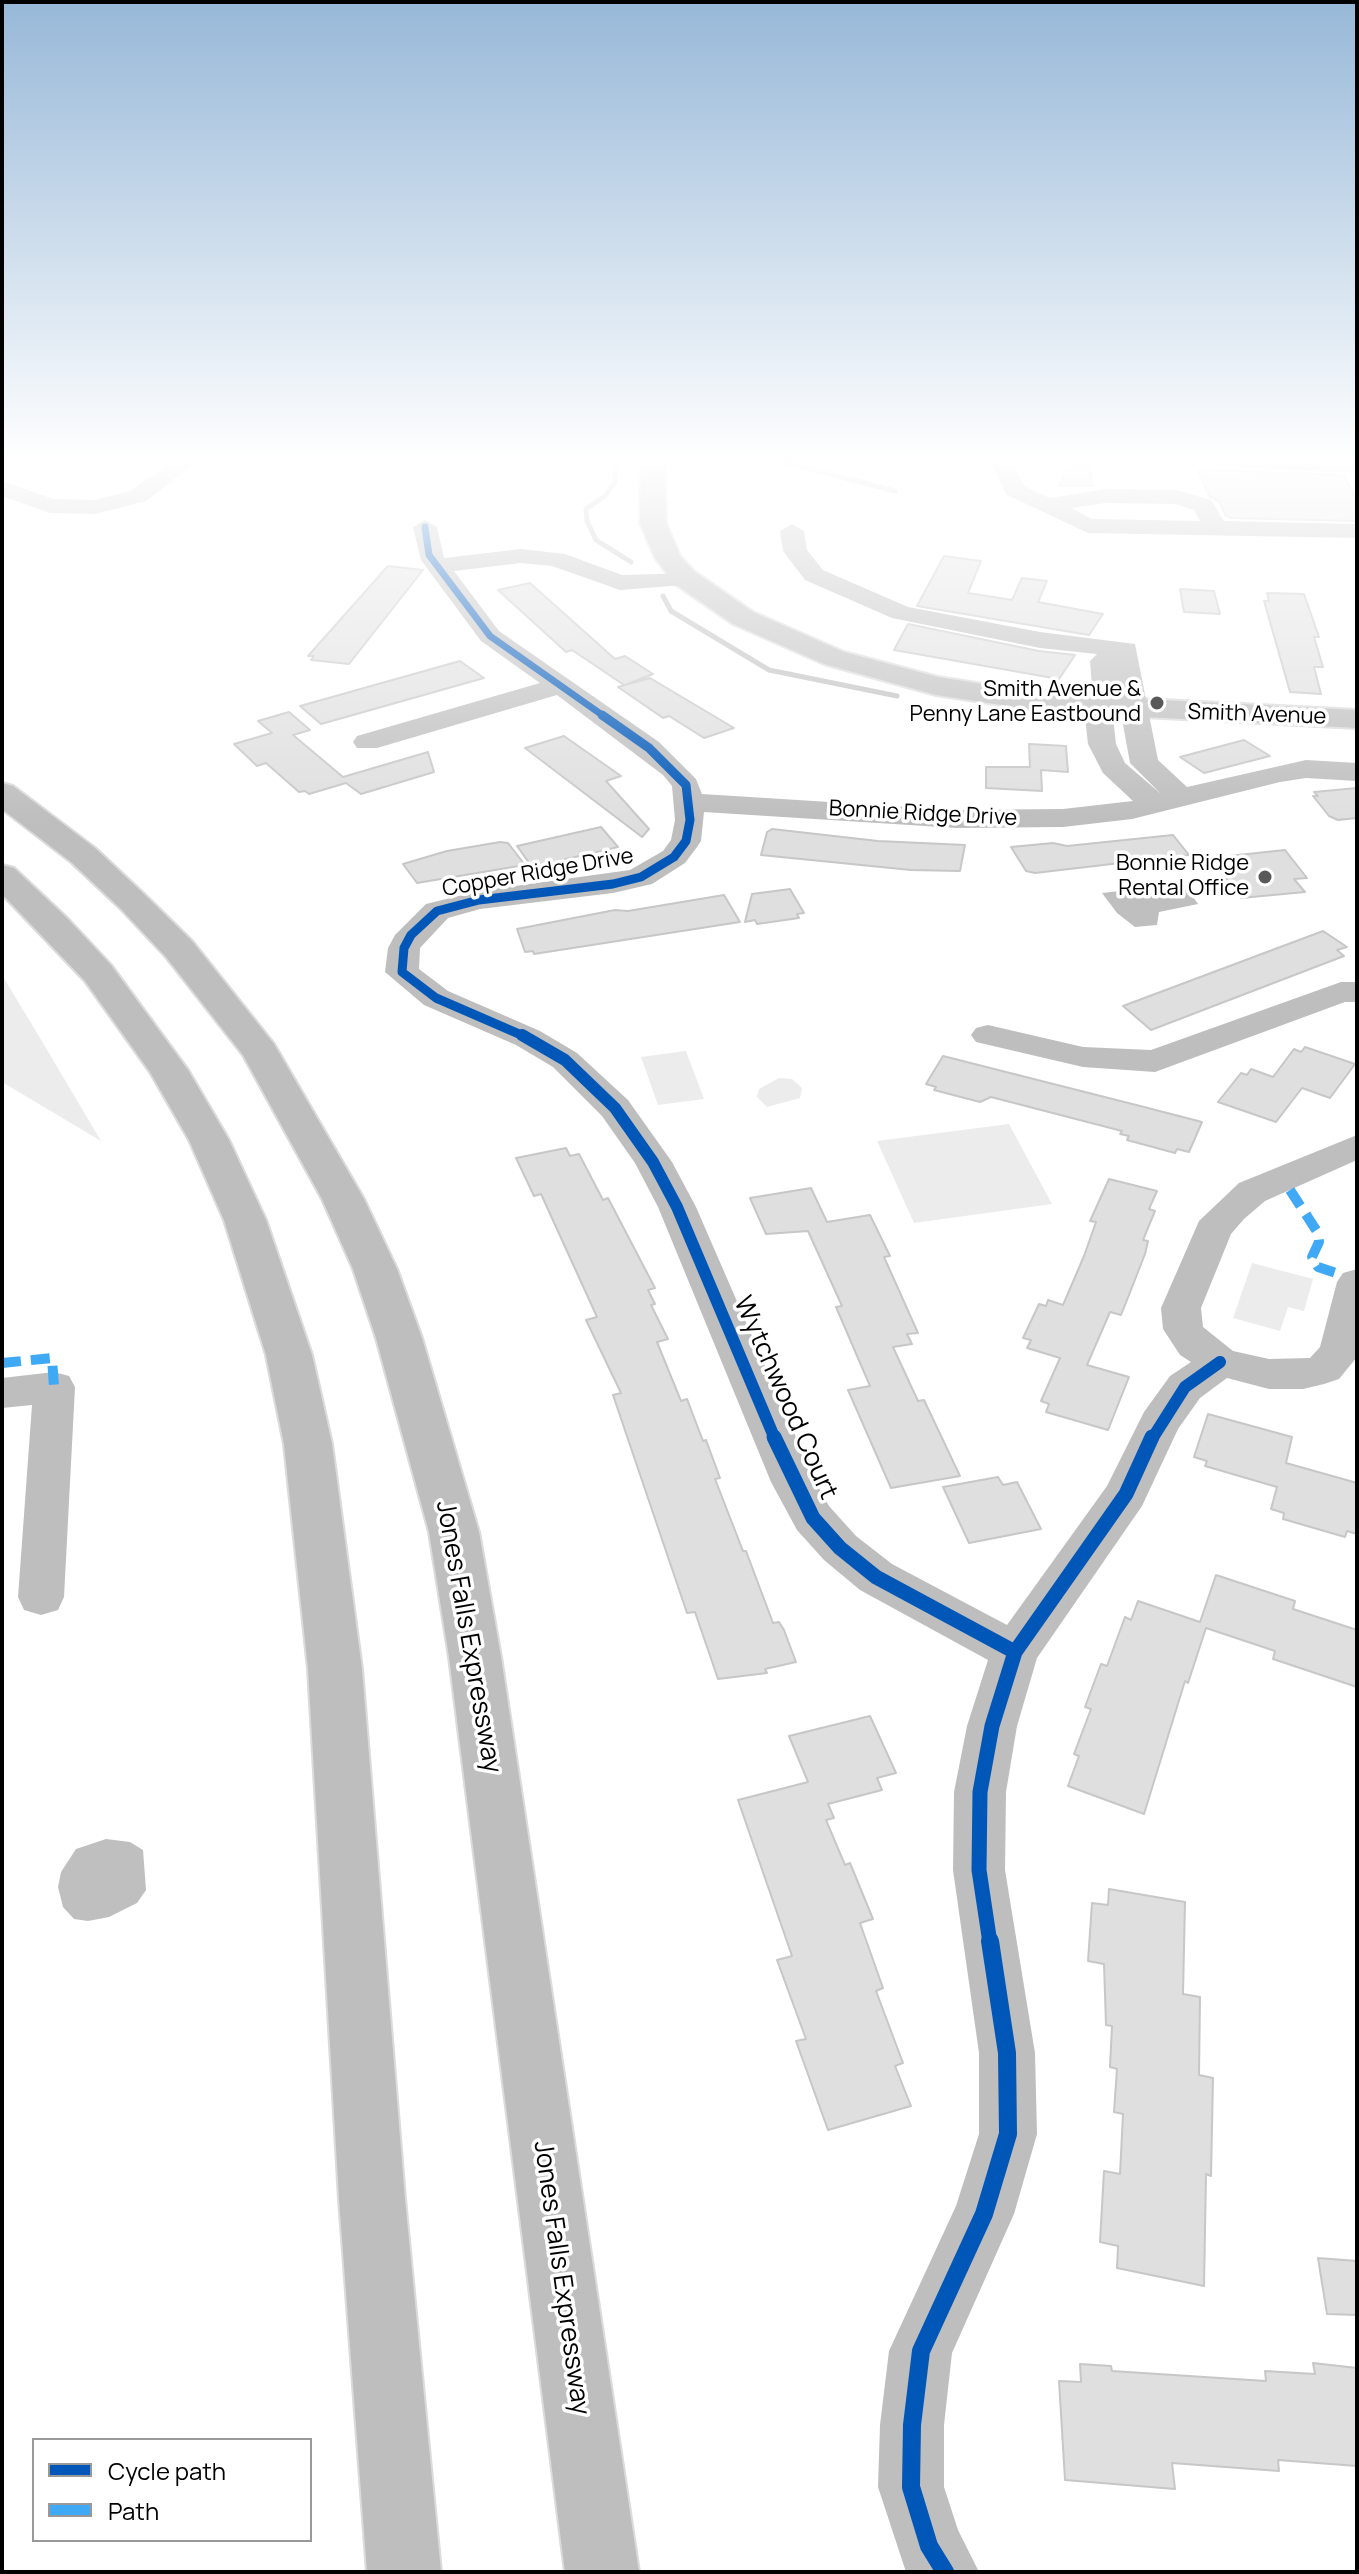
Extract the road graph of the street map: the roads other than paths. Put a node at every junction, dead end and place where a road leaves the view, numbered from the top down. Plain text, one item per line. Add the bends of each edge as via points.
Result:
1 (449, 581) edge
2 (690, 581) edge
3 (828, 581) edge
4 (1113, 649) junction
5 (560, 686) junction
6 (1103, 708) junction
7 (1136, 710) junction
8 (1357, 719) edge
9 (367, 742) dead end
10 (1357, 772) edge
11 (2, 793) edge
12 (1169, 802) junction
13 (691, 803) junction
14 (2, 875) edge
15 (1357, 992) edge
16 (988, 1035) dead end
17 (1357, 1146) edge
18 (653, 1162) joint
19 (1357, 1282) edge
20 (1220, 1362) junction
21 (2, 1393) edge
22 (41, 1597) dead end
23 (1015, 1652) junction
24 (404, 2572) edge
25 (602, 2572) edge
26 (945, 2572) edge

1 - 5 street via 490,636
2 - 6 main road, Smith Avenue via 743,618 847,662 965,691
3 - 4 street via 901,613
4 - 6 street
4 - 7 street
5 - 9 street
5 - 13 street via 673,769 686,785
6 - 7 main road, Smith Avenue
6 - 12 street via 1099,717 1113,767
7 - 8 main road, Smith Avenue
7 - 12 street via 1144,763
10 - 12 street, Bonnie Ridge Drive via 1280,773
11 - 25 main road, Jones Falls Expressway via 83,855 132,901 179,949 260,1052 343,1199 399,1338 454,1532 475,1657
12 - 13 street, Bonnie Ridge Drive via 1097,815 1012,820
13 - 18 street, Copper Ridge Drive via 686,841 661,868 613,884 479,900 437,911 411,935 401,960 402,972 420,989 565,1060 615,1108
14 - 24 main road via 98,973 169,1070 209,1140 245,1220 289,1355 308,1444 335,1669
15 - 16 street via 1341,992 1155,1061 1083,1057
17 - 20 street via 1252,1192 1213,1230 1181,1308 1183,1329
18 - 23 street, Wytchwood Court via 695,1244 793,1482 813,1518 876,1577
19 - 20 street via 1339,1352 1324,1369 1269,1374
20 - 23 street via 1185,1387 1159,1423 1126,1494
21 - 22 street via 54,1387
23 - 26 street via 992,1726 980,1792 979,1870 1007,2053 1008,2134 984,2214 921,2351 912,2425 911,2487 929,2546

